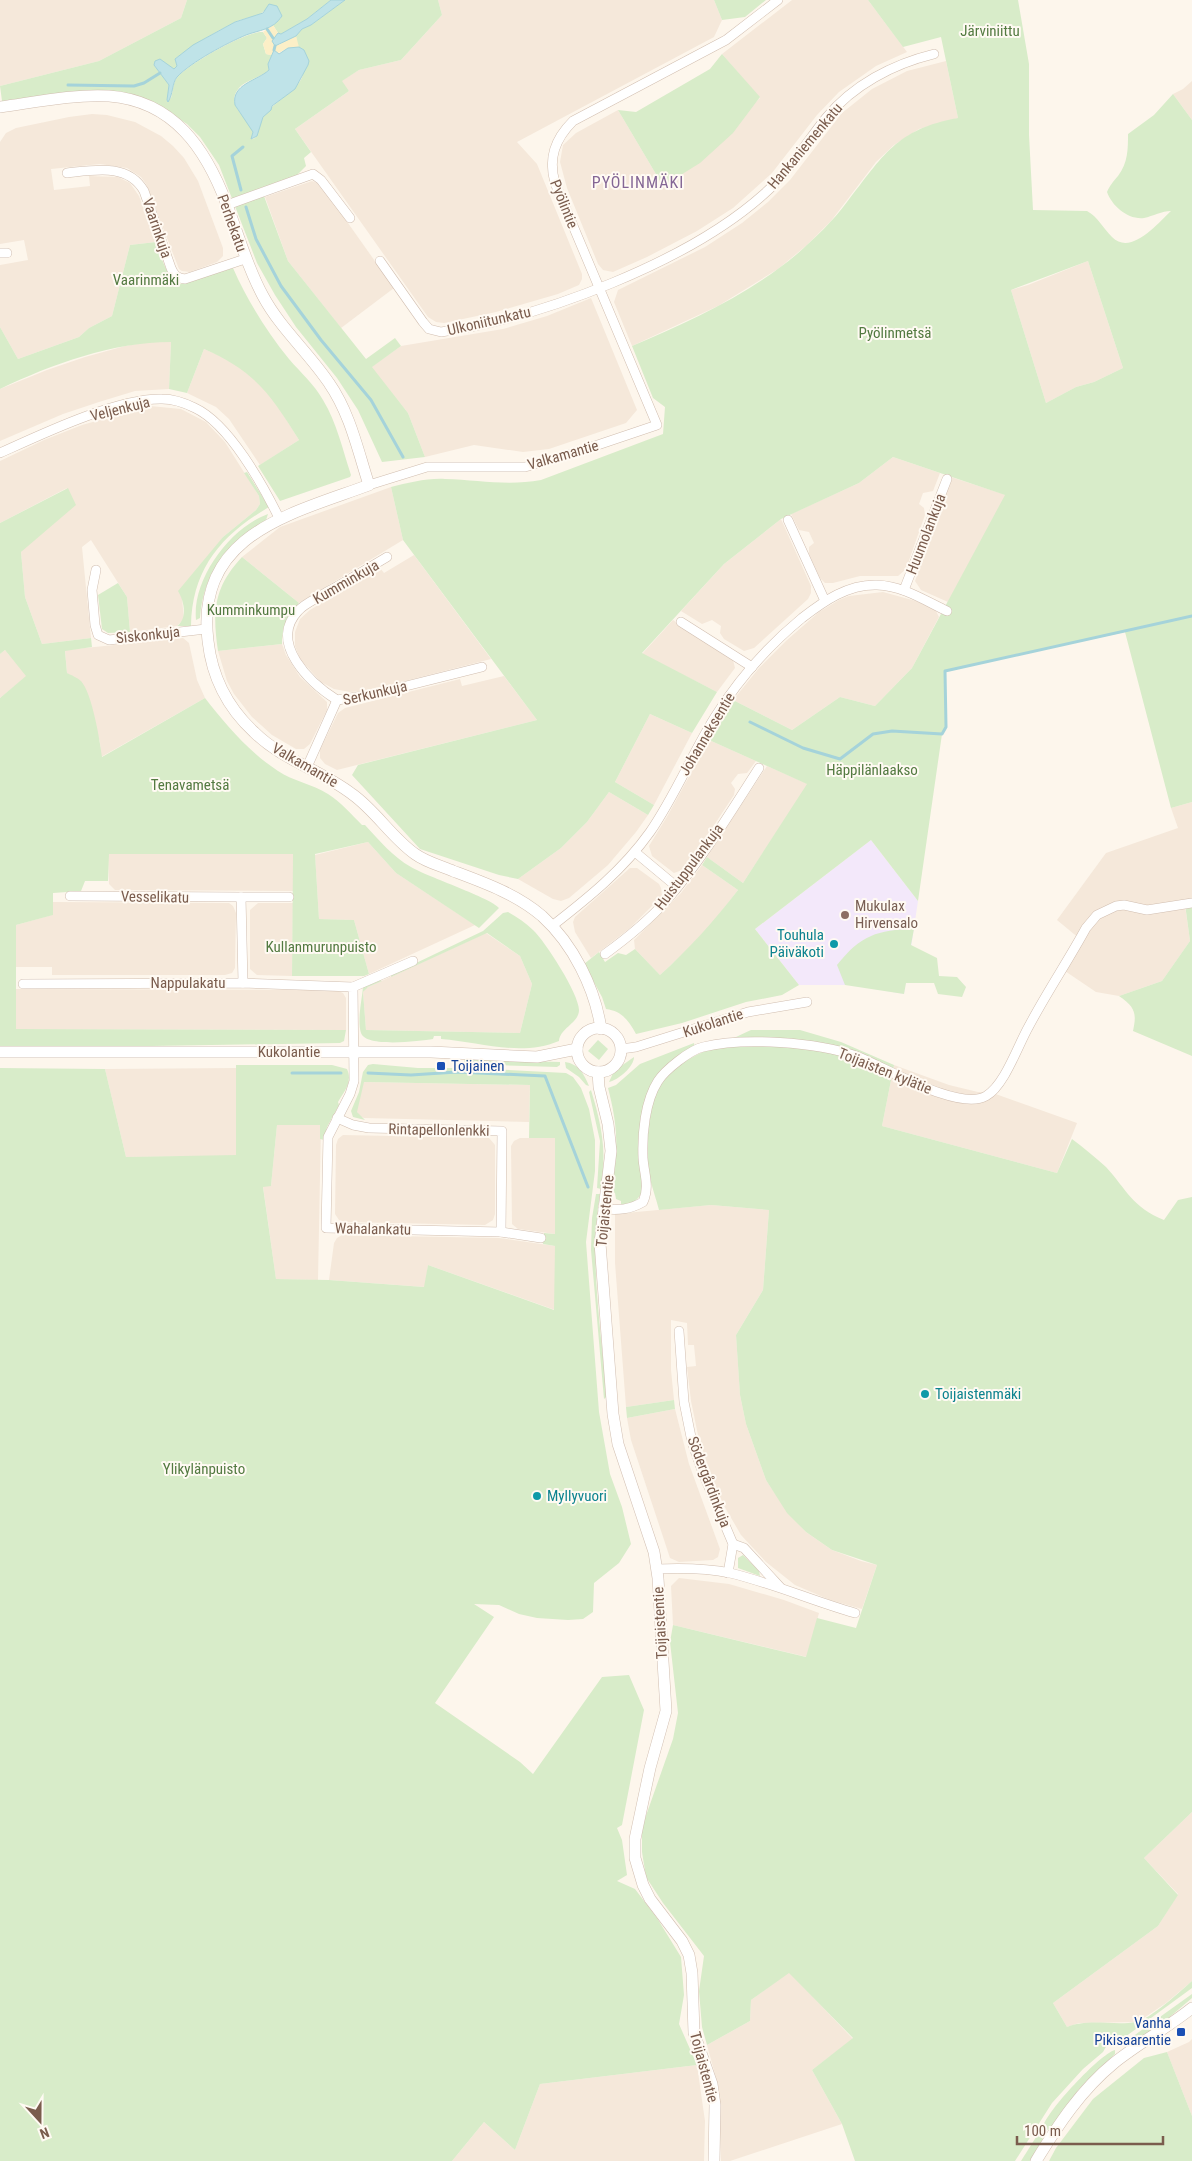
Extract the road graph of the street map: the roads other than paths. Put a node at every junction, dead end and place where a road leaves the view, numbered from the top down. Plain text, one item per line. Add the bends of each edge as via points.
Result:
1 (778, 0) edge
2 (934, 54) dead end
3 (0, 106) edge
4 (67, 173) dead end
5 (227, 205) junction
6 (350, 218) dead end
7 (245, 259) junction
8 (380, 261) dead end
9 (599, 288) junction
10 (657, 425) joint
11 (0, 453) edge
12 (947, 479) dead end
13 (370, 485) junction
14 (279, 518) junction
15 (788, 520) dead end
16 (387, 558) dead end
17 (96, 570) dead end
18 (904, 590) junction
19 (825, 601) junction
20 (947, 611) dead end
21 (681, 622) dead end
22 (206, 629) junction
23 (482, 667) dead end
24 (752, 667) junction
25 (337, 700) junction
26 (307, 767) junction
27 (758, 768) dead end
28 (635, 852) junction
29 (677, 887) junction
30 (70, 896) dead end
31 (241, 897) junction
32 (289, 897) dead end
33 (1188, 904) edge
34 (552, 926) junction
35 (606, 954) dead end
36 (413, 961) dead end
37 (242, 983) junction
38 (23, 984) dead end
39 (353, 987) junction
40 (807, 1002) dead end
41 (601, 1029) junction
42 (577, 1048) junction
43 (621, 1050) junction
44 (0, 1052) edge
45 (354, 1052) junction
46 (598, 1072) junction
47 (337, 1118) junction
48 (603, 1209) junction
49 (501, 1232) junction
50 (541, 1238) dead end
51 (679, 1331) dead end
52 (733, 1544) junction
53 (657, 1569) junction
54 (728, 1573) junction
55 (780, 1587) junction
56 (854, 1613) dead end
57 (1192, 2008) edge
58 (714, 2161) edge
59 (1036, 2161) edge

1 - 9 street, Pyölintie via 726,40 573,121 559,138 552,155 552,172
2 - 9 street, Hankaniemenkatu via 888,70 859,87 828,116 781,178 724,225 659,261
3 - 5 street, Perhekatu via 97,96 127,100 150,108 171,120 193,139 212,168
4 - 7 street, Vaarinkuja via 102,169 117,171 139,182 171,268 178,277 186,279
5 - 6 street via 313,174
5 - 7 street, Perhekatu
7 - 13 street, Perhekatu via 276,316 330,384 354,436
8 - 9 street, Ulkoniitunkatu via 423,322 430,329 441,332 516,316
9 - 10 street, Pyölintie
10 - 13 street, Valkamantie via 525,467 427,467
11 - 14 street, Veljenkuja via 77,420 116,408 141,401 174,401 196,408 217,423 233,442
12 - 18 street, Huumolankuja
13 - 14 street, Valkamantie
14 - 22 street, Valkamantie via 232,551 218,572 211,592
15 - 19 street
16 - 25 street, Kumminkuja via 303,607 291,621 288,640 295,661 319,687
17 - 22 street, Siskonkuja via 92,590 95,625 101,638 109,640
18 - 19 street, Johanneksentie via 864,586
18 - 20 street, Johanneksentie
19 - 24 street, Johanneksentie via 790,628
21 - 24 street
22 - 26 street, Valkamantie via 218,683 236,713 278,752
23 - 25 street, Serkunkuja
24 - 28 street, Johanneksentie via 714,718 665,808
25 - 26 street, Serkunkuja
26 - 34 street, Valkamantie via 356,796 416,855 519,898
27 - 29 street, Huistuppulankuja
28 - 29 street
28 - 34 street, Johanneksentie via 597,890
29 - 35 street, Huistuppulankuja via 651,916
30 - 31 street, Vesselikatu
31 - 32 street, Vesselikatu
31 - 37 street
33 - 48 street, Toijaisten kylätie via 1146,910 1124,905 1097,915 1033,1017 1000,1081 977,1100 949,1096 855,1056 823,1047 731,1042 700,1048 680,1059 658,1080 648,1104 643,1141 648,1188 643,1202 631,1209
34 - 41 street, Valkamantie via 589,984
36 - 39 street, Nappulakatu
37 - 38 street, Nappulakatu
37 - 39 street, Nappulakatu
39 - 45 street
40 - 43 street, Kukolantie via 748,1012
41 - 42 street via 585,1034
41 - 43 street via 615,1035
42 - 45 street, Kukolantie via 537,1057
42 - 46 street via 581,1063
43 - 46 street via 614,1066
44 - 45 street, Kukolantie
45 - 47 street, Wahalankatu via 352,1090
46 - 48 street, Toijaistentie via 611,1151
47 - 49 street, Rintapellonlenkki via 369,1128 502,1131
47 - 49 street, Wahalankatu via 328,1137 326,1228
48 - 53 street, Toijaistentie via 601,1258 613,1414 618,1444 651,1540
49 - 50 street, Wahalankatu
51 - 52 street, Södergårdinkuja via 683,1394 692,1442
52 - 54 street, Södergårdinkuja
52 - 55 street via 744,1548
53 - 54 street
53 - 58 street, Toijaistentie via 666,1711 635,1839 635,1858 646,1892 682,1941 689,1956 694,2033 712,2084 715,2105
54 - 55 street
55 - 56 street
57 - 59 street via 1127,2053 1098,2078 1059,2124

